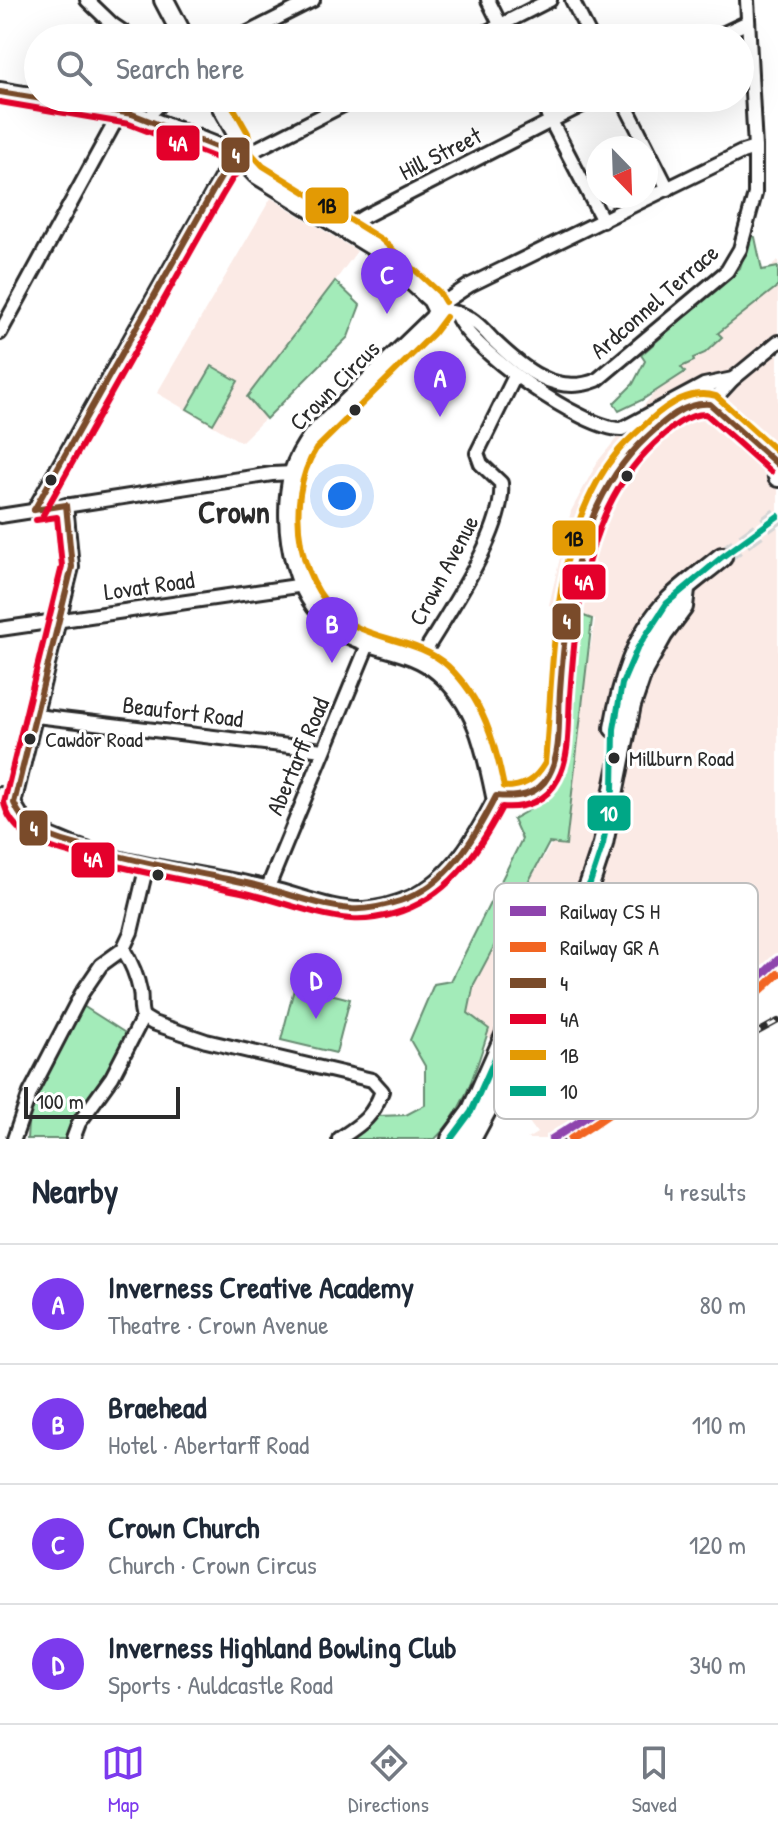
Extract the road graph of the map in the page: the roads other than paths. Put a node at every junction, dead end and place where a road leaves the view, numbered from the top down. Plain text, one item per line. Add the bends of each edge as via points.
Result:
1 (87, 0) edge
2 (164, 0) edge
3 (313, 0) edge
4 (488, 0) edge
5 (550, 0) edge
6 (572, 0) edge
7 (747, 0) edge
8 (294, 4) edge
9 (746, 23) edge
10 (112, 24) edge
11 (177, 24) edge
12 (261, 24) edge
13 (500, 24) edge
14 (502, 24) edge
15 (584, 24) edge
16 (0, 92) edge
17 (24, 96) edge
18 (114, 112) edge
19 (225, 112) edge
20 (329, 112) edge
21 (546, 112) edge
22 (570, 112) edge
23 (629, 112) edge
24 (752, 112) edge
25 (120, 113) junction
26 (551, 122) junction
27 (755, 148) junction
28 (241, 157) junction
29 (668, 189) junction
30 (603, 221) junction
31 (351, 231) junction
32 (443, 311) junction
33 (0, 333) edge
34 (778, 342) edge
35 (515, 376) junction
36 (733, 379) junction
37 (710, 404) junction
38 (726, 418) tunnel mouth
39 (294, 473) junction
40 (66, 505) junction
41 (34, 510) junction
42 (0, 516) edge
43 (722, 557) tunnel mouth
44 (304, 585) junction
45 (61, 620) junction
46 (0, 629) edge
47 (369, 642) junction
48 (421, 658) junction
49 (36, 716) junction
50 (323, 750) junction
51 (0, 794) edge
52 (496, 796) junction
53 (14, 803) junction
54 (147, 865) junction
55 (590, 883) edge
56 (268, 887) junction
57 (123, 949) junction
58 (143, 1017) junction
59 (494, 1060) edge
60 (494, 1096) edge
61 (14, 1139) edge
62 (73, 1139) edge
63 (339, 1139) edge
64 (451, 1139) edge
65 (471, 1139) edge

1 - 10 street
2 - 11 street
3 - 8 street
4 - 13 street
5 - 14 street
6 - 15 street
7 - 9 street, Ardconnel Terrace
8 - 12 street
16 - 17 street
18 - 25 street
19 - 28 street via 239,137
20 - 28 street
21 - 26 street
22 - 26 street, Hill Street
23 - 29 street
24 - 27 street, Ardconnel Terrace
25 - 28 street via 150,119
25 - 33 street
26 - 30 street
26 - 31 street, Hill Street via 365,216
27 - 29 street
27 - 32 street, Ardconnel Terrace via 755,194 740,249 727,271 597,380 561,385 541,378 466,316
28 - 31 street via 257,174
28 - 41 street via 213,191
29 - 30 street
30 - 32 street via 464,288
31 - 32 street
32 - 35 street
32 - 39 street, Crown Circus via 314,435
34 - 36 street
35 - 36 street via 583,417 614,429 704,385
35 - 48 street, Crown Avenue via 477,453 501,483 489,537
36 - 37 street
37 - 38 street
37 - 52 street via 687,405 650,432 604,491 589,524 568,608 555,766 532,794
39 - 40 street
39 - 44 street, Crown Circus via 290,527
40 - 41 street
40 - 45 street via 72,567
41 - 42 street
43 - 55 street via 685,589 683,607 643,670
44 - 45 street, Lovat Road
44 - 47 street, Crown Circus via 332,624
45 - 46 street, Lovat Road
45 - 49 street
47 - 48 street, Crown Circus
47 - 50 street, Abertarff Road
48 - 52 street, Crown Circus via 454,686 474,715
49 - 50 street, Beaufort Road
49 - 53 street
50 - 56 street, Abertarff Road
51 - 53 street
52 - 56 street via 448,870 410,897 364,909
53 - 54 street via 31,826
54 - 56 street
54 - 57 street
57 - 58 street via 132,962
57 - 61 street via 101,965 82,993 30,1093
58 - 62 street
58 - 63 street via 206,1041 372,1080 382,1091 376,1108
59 - 64 street via 471,1112
60 - 65 street

